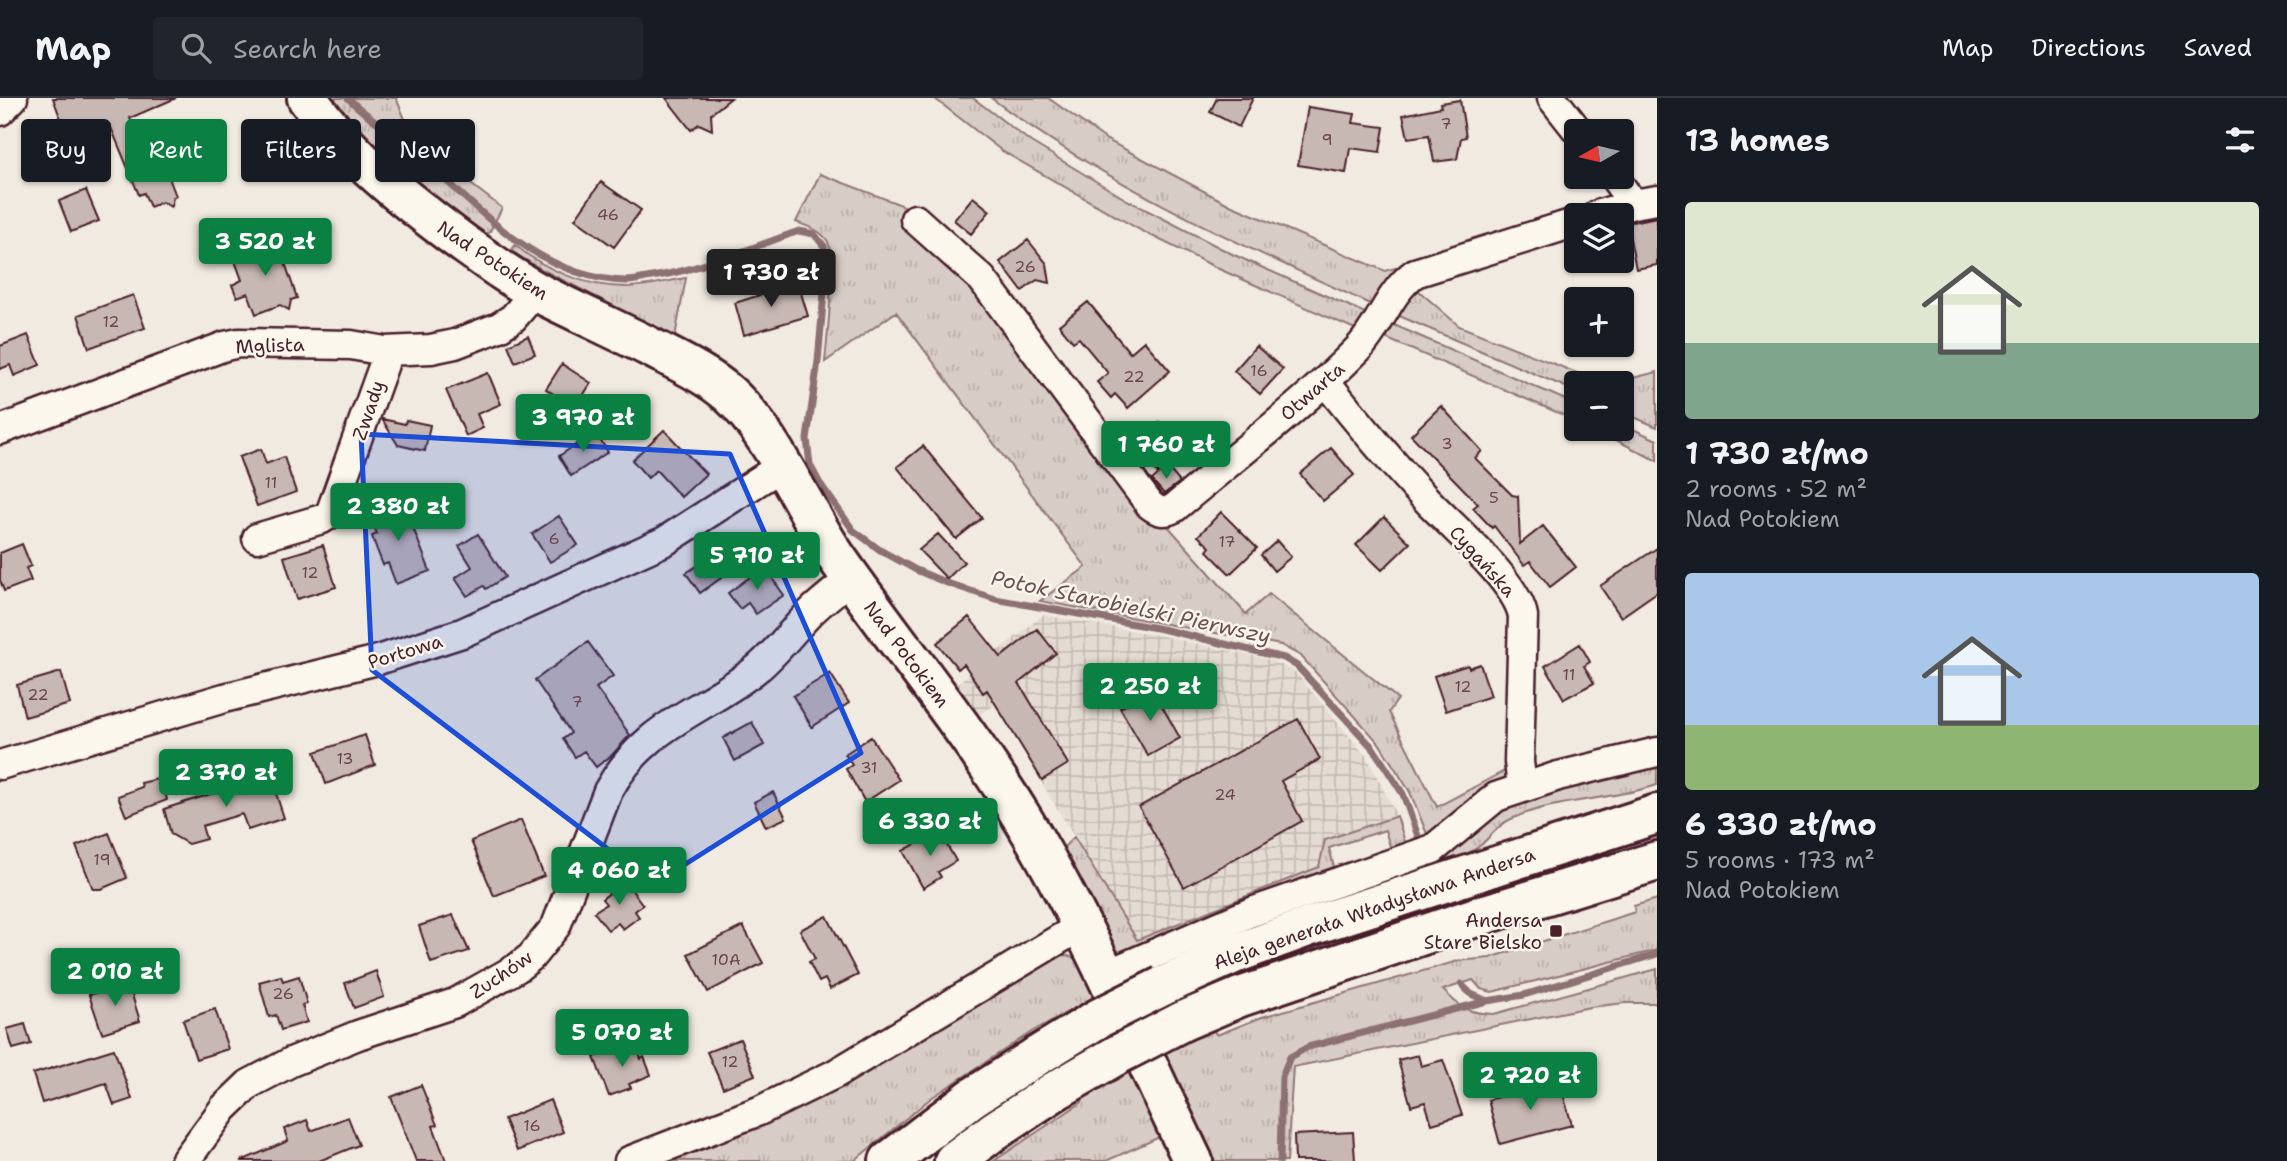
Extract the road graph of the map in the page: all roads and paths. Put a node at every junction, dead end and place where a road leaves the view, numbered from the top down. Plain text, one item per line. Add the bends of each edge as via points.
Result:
1 (13, 98) edge
2 (307, 98) edge
3 (1552, 98) edge
4 (0, 111) edge
5 (1569, 119) edge
6 (1629, 189) edge
7 (1645, 202) edge
8 (915, 219) dead end
9 (1564, 226) edge
10 (536, 291) junction
11 (385, 351) junction
12 (1325, 381) junction
13 (0, 430) edge
14 (782, 467) junction
15 (257, 538) dead end
16 (851, 578) junction
17 (1657, 752) edge
18 (0, 764) edge
19 (1522, 786) junction
20 (1657, 814) edge
21 (1653, 863) edge
22 (1081, 926) junction
23 (1104, 975) junction
24 (185, 1161) edge
25 (629, 1161) edge
26 (889, 1161) edge
27 (954, 1161) edge
28 (1193, 1161) edge

1 - 4 street
2 - 10 main road, Nad Potokiem via 355,154 389,184 484,258
3 - 5 street
6 - 7 street
8 - 12 street, Otwarta via 982,279 1157,511 1174,508
9 - 12 street, Otwarta via 1415,273 1397,290 1360,347
10 - 11 street, Mglista via 499,327 456,344
10 - 14 main road, Nad Potokiem via 713,383 744,409
11 - 13 street, Mglista via 326,344 232,345
11 - 15 street, Zwady via 330,514
12 - 19 street, Cygańska via 1424,497 1516,594 1523,616
14 - 16 main road, Nad Potokiem
14 - 18 street, Portowa via 666,541 462,633
16 - 22 main road, Nad Potokiem via 942,699 1014,806
16 - 24 street, Zuchów via 756,670 678,718 633,754 608,791 556,926 531,957 455,1003 358,1035 249,1084 224,1108
17 - 19 street
19 - 23 street via 1496,797 1433,849 1249,913
20 - 26 main road, Aleja generała Władysława Andersa, bridge via 1311,926 1163,986 1098,1018 1037,1056 973,1097
21 - 27 main road, bridge via 1384,948 1183,1021 1055,1091
22 - 23 main road, Nad Potokiem
22 - 25 street via 835,1074 759,1111
23 - 28 main road, Nad Potokiem

